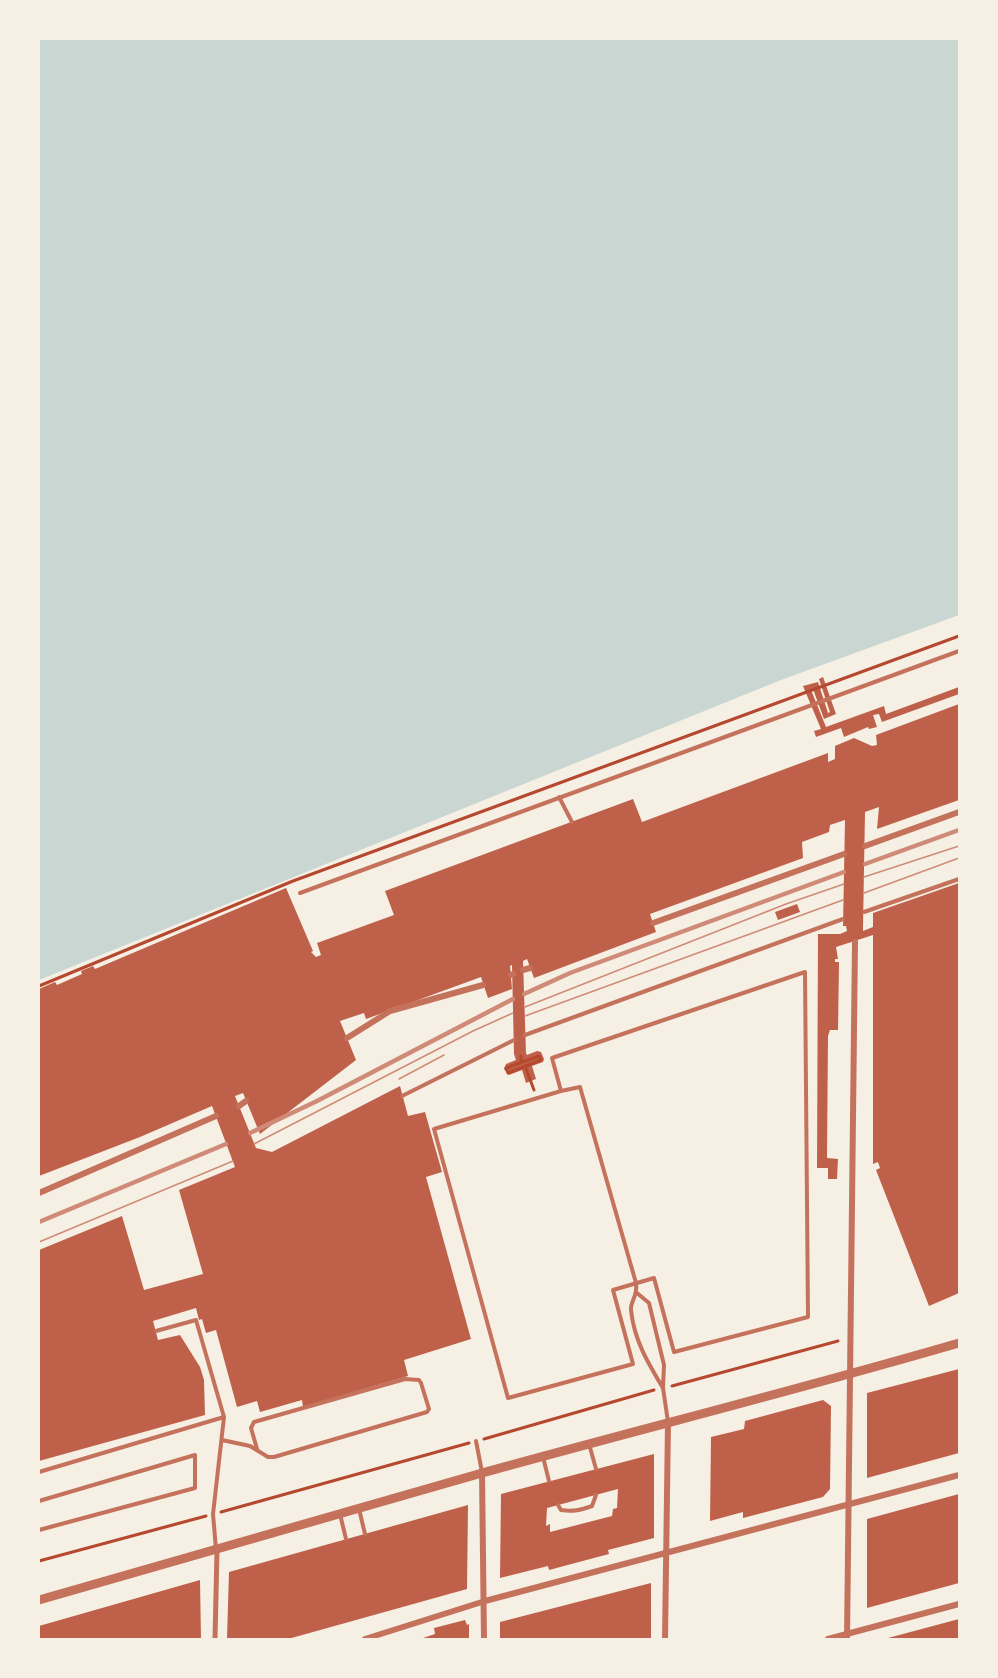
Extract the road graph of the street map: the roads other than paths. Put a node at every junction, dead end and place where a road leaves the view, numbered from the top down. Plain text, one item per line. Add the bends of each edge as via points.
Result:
1 (959, 651) edge
2 (559, 797) junction
3 (959, 812) edge
4 (572, 822) dead end
5 (865, 846) dead end
6 (844, 854) dead end
7 (959, 879) edge
8 (300, 893) dead end
9 (864, 912) dead end
10 (843, 919) dead end
11 (653, 923) dead end
12 (855, 942) dead end
13 (483, 985) dead end
14 (525, 1035) dead end
15 (347, 1038) dead end
16 (514, 1040) dead end
17 (561, 1092) junction
18 (402, 1096) dead end
19 (246, 1101) dead end
20 (239, 1106) dead end
21 (216, 1116) dead end
22 (39, 1193) edge
23 (636, 1283) junction
24 (637, 1293) junction
25 (156, 1331) dead end
26 (959, 1343) edge
27 (850, 1375) junction
28 (663, 1388) junction
29 (224, 1417) junction
30 (668, 1422) junction
31 (222, 1440) junction
32 (476, 1441) road end
33 (589, 1444) junction
34 (257, 1449) junction
35 (543, 1456) junction
36 (596, 1469) dead end
37 (39, 1472) edge
38 (482, 1473) junction
39 (959, 1475) edge
40 (549, 1481) dead end
41 (597, 1495) dead end
42 (39, 1501) edge
43 (558, 1505) dead end
44 (848, 1505) junction
45 (359, 1508) junction
46 (340, 1513) junction
47 (39, 1530) edge
48 (365, 1534) dead end
49 (346, 1539) dead end
50 (217, 1550) junction
51 (667, 1553) junction
52 (39, 1600) edge
53 (484, 1601) junction
54 (959, 1604) edge
55 (847, 1636) edge
56 (215, 1639) edge
57 (365, 1639) edge
58 (484, 1639) edge
59 (665, 1639) edge
60 (828, 1639) edge

1 - 2 lane
2 - 4 lane
2 - 8 lane
3 - 5 street
6 - 11 street
7 - 9 lane
10 - 14 lane
12 - 27 street
13 - 15 street via 390,1011
16 - 18 lane
17 - 23 lane via 580,1087
17 - 23 lane via 434,1129 508,1398 633,1364 613,1290
17 - 23 lane via 552,1058 805,972 808,1317 674,1352 654,1278
19 - 20 street
21 - 22 street
23 - 24 lane
24 - 28 lane via 649,1303 664,1365
24 - 28 lane via 630,1307 641,1352
25 - 29 lane via 196,1320
26 - 27 street
27 - 30 street
27 - 44 street
28 - 30 lane
29 - 31 lane
29 - 37 lane
30 - 33 street
30 - 51 street
31 - 34 lane
31 - 50 lane via 213,1514
32 - 38 lane
33 - 35 street
33 - 36 lane
34 - 34 lane via 274,1457 427,1412 421,1383 405,1378 254,1422 251,1428
35 - 38 street
35 - 40 lane
38 - 45 street
38 - 53 street
39 - 44 street
41 - 43 lane via 592,1506 583,1509 561,1510
42 - 47 lane via 195,1455 195,1488
44 - 51 street
44 - 55 street
45 - 46 street
45 - 48 lane
46 - 49 lane
46 - 50 street
50 - 52 street
50 - 56 street
51 - 53 street
51 - 59 street
53 - 57 street
53 - 58 street
54 - 55 street
55 - 60 street

